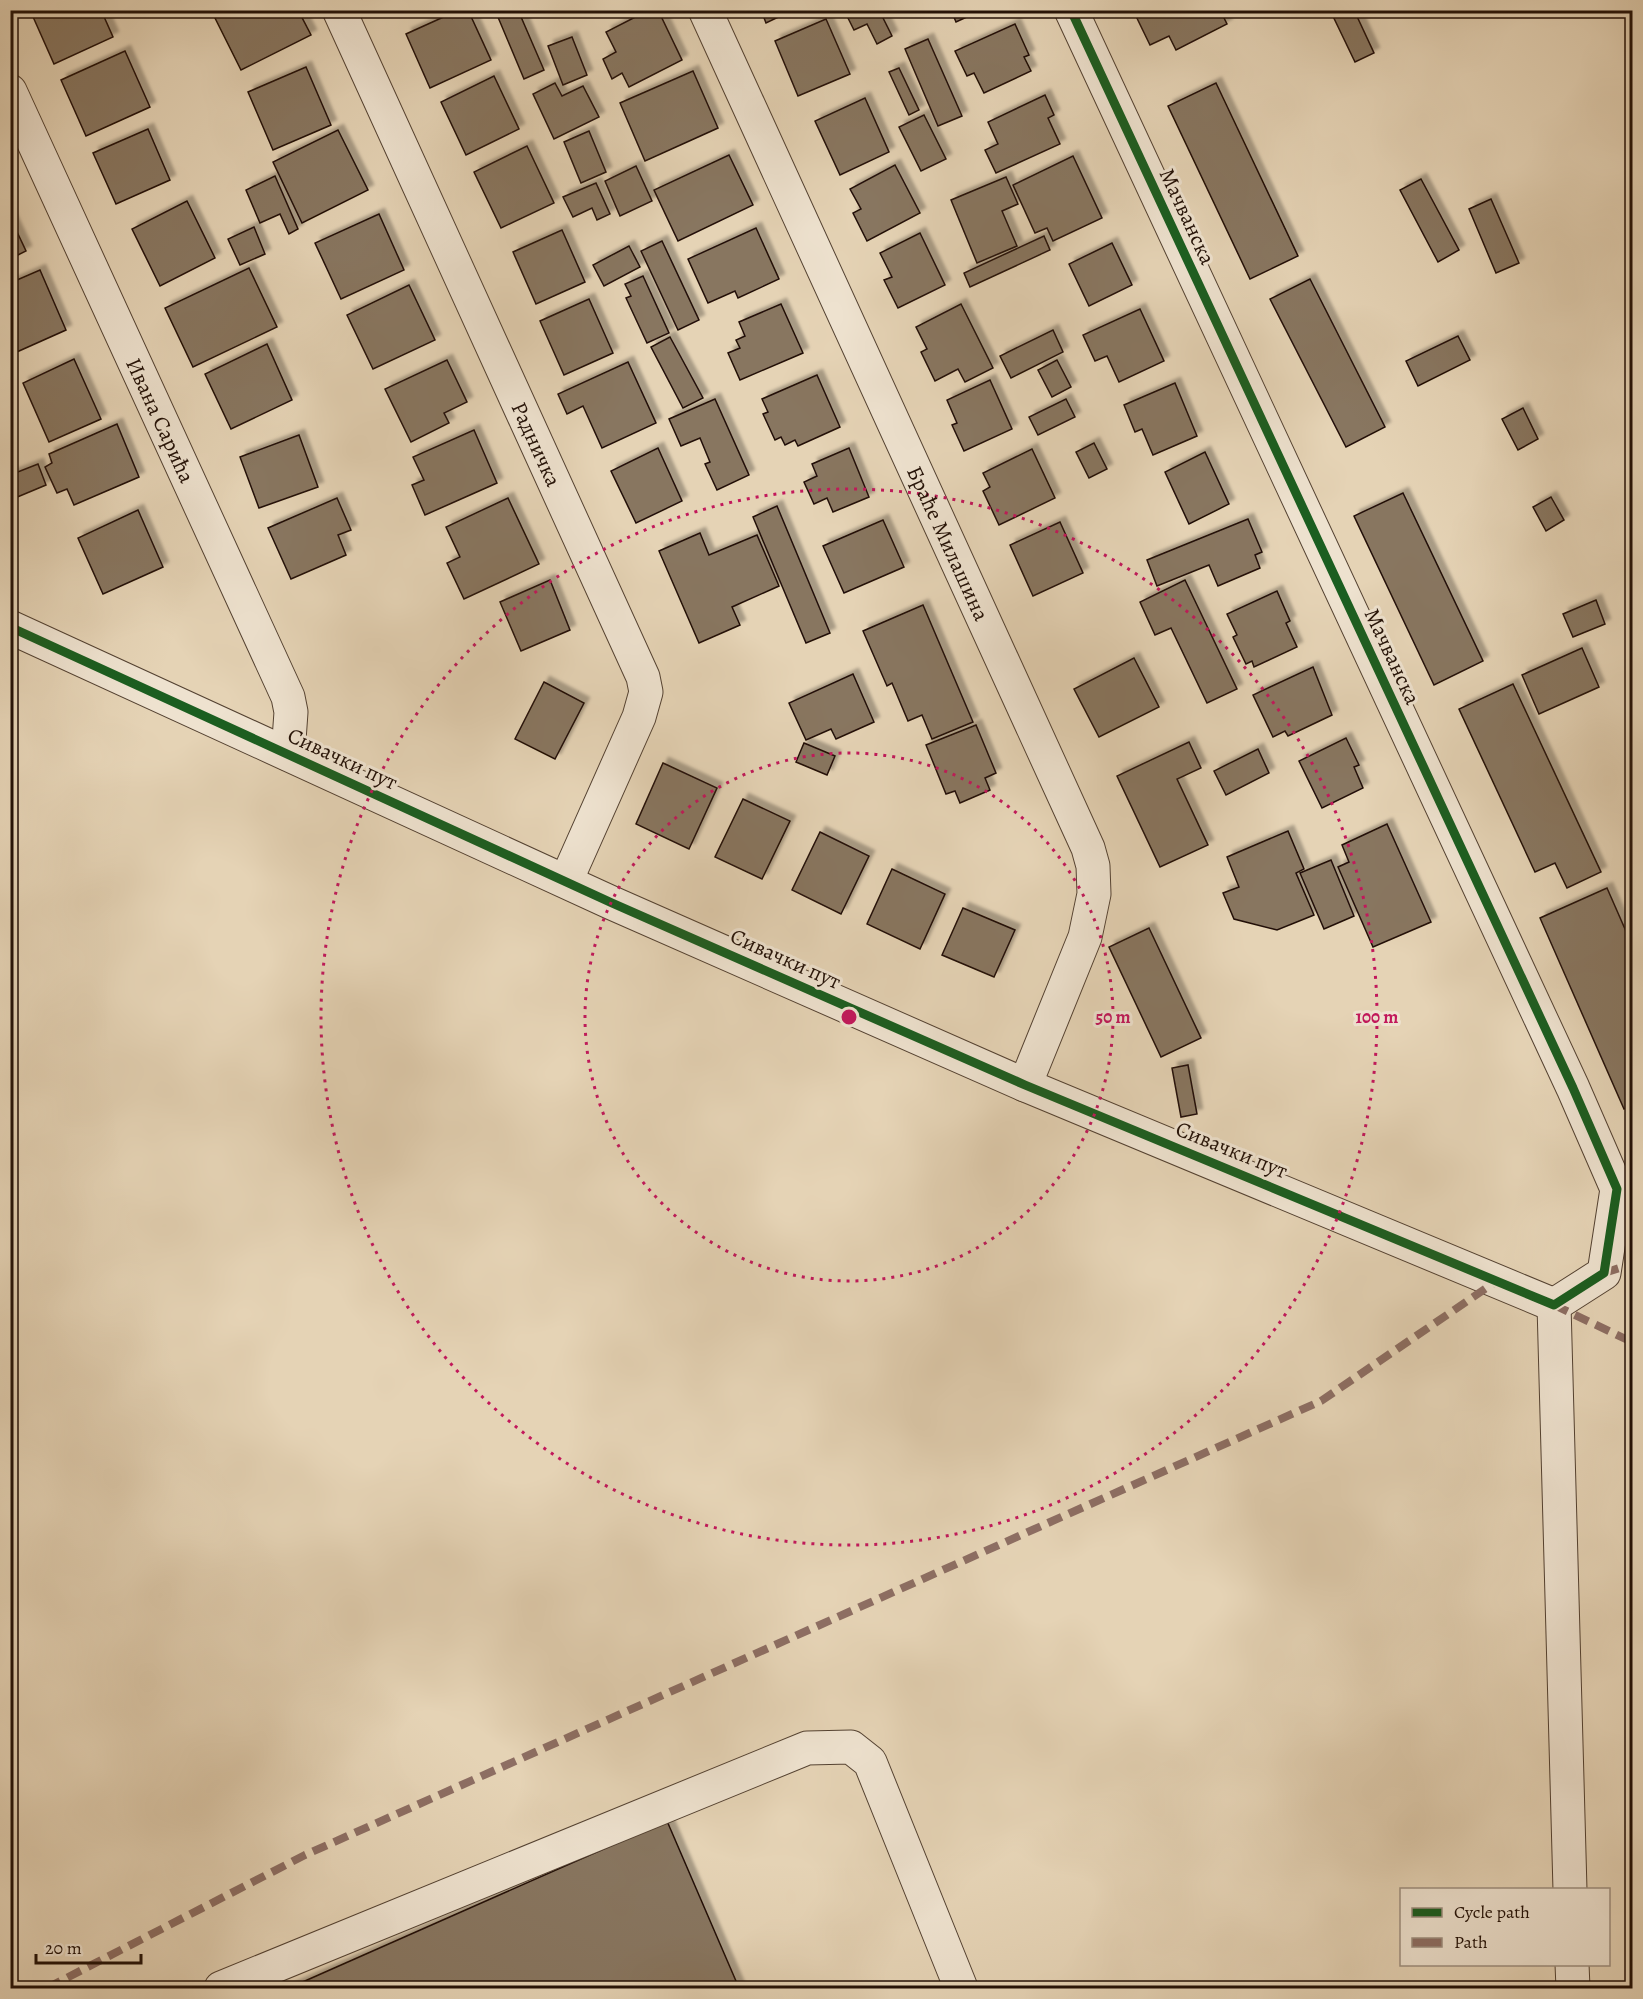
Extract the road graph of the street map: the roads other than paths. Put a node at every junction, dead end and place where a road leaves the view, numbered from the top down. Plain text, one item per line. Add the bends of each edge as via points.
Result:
1 (339, 10) edge
2 (705, 10) edge
3 (1071, 10) edge
4 (10, 91) edge
5 (10, 627) edge
6 (288, 754) junction
7 (566, 881) junction
8 (1025, 1085) junction
9 (1554, 1305) junction
10 (1570, 1888) edge
11 (1572, 1966) edge
12 (221, 1989) edge
13 (961, 1989) edge
14 (1573, 1989) edge

1 - 7 street, Радничка via 643,677 646,692 639,717
2 - 8 street, Браће Милашина via 1088,848 1094,894 1085,937
3 - 9 street, Мачванска via 1617,1189 1604,1273
4 - 6 street, Ивана Сарића via 288,697
5 - 6 street, Сивачки пут
6 - 7 street, Сивачки пут
7 - 8 street, Сивачки пут
8 - 9 street, Сивачки пут
9 - 10 street
11 - 14 street
12 - 13 street via 807,1748 851,1747 870,1762

